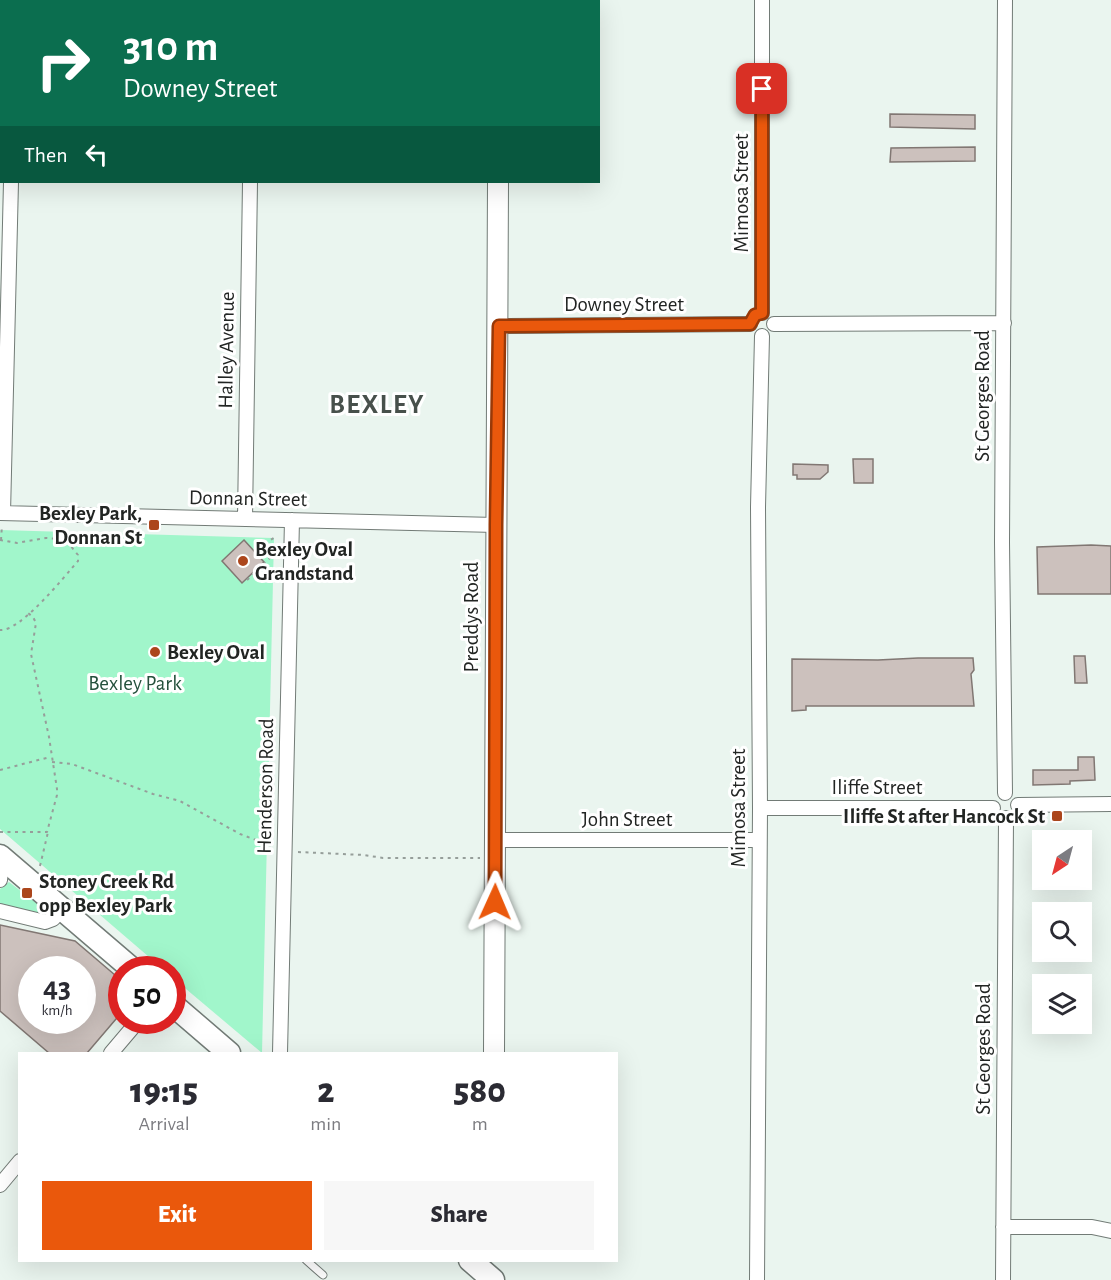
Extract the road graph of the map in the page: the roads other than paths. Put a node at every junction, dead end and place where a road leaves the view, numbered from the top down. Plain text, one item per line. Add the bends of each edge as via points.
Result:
1 (762, 0) edge
2 (1005, 0) edge
3 (11, 183) edge
4 (249, 183) edge
5 (498, 183) edge
6 (762, 313) junction
7 (1004, 323) junction
8 (750, 324) junction
9 (774, 324) junction
10 (499, 326) junction
11 (762, 336) junction
12 (2, 513) edge
13 (245, 519) junction
14 (292, 520) junction
15 (496, 525) junction
16 (1005, 793) junction
17 (1111, 804) edge
18 (1018, 806) junction
19 (760, 808) junction
20 (993, 808) junction
21 (1006, 818) junction
22 (495, 840) junction
23 (759, 840) junction
24 (0, 856) edge
25 (0, 880) edge
26 (62, 909) junction
27 (0, 911) edge
28 (117, 956) edge
29 (186, 1016) edge
30 (127, 1034) edge
31 (112, 1052) edge
32 (228, 1052) edge
33 (280, 1052) edge
34 (494, 1052) edge
35 (18, 1163) edge
36 (0, 1185) edge
37 (1003, 1227) junction
38 (1111, 1231) edge
39 (308, 1262) edge
40 (473, 1262) edge
41 (491, 1274) edge
42 (323, 1275) dead end
43 (757, 1280) edge
44 (1003, 1280) edge

1 - 6 street, Mimosa Street
2 - 7 street, St Georges Road
3 - 12 street
4 - 13 street, Halley Avenue
5 - 10 main road, Preddys Road
6 - 8 street via 755,315
6 - 9 street via 771,316
7 - 9 street
7 - 16 street, St Georges Road
8 - 10 street, Downey Street
8 - 11 street via 754,334
9 - 11 street via 771,333
10 - 15 main road, Preddys Road
11 - 19 street, Mimosa Street via 758,507
12 - 13 street, Donnan Street
13 - 14 street, Donnan Street
14 - 15 street, Donnan Street
14 - 33 street, Henderson Road
15 - 22 main road, Preddys Road
16 - 18 street via 1016,798
16 - 20 street via 995,798
17 - 18 street
18 - 21 street via 1013,816
19 - 20 street, Iliffe Street
19 - 23 street, Mimosa Street
20 - 21 street via 998,816
21 - 37 street, St Georges Road
22 - 23 street, John Street
22 - 34 main road, Preddys Road
23 - 43 street, Mimosa Street
24 - 25 street
24 - 26 main road
26 - 27 street via 45,922
26 - 28 main road
29 - 32 main road
30 - 31 street
35 - 36 street
37 - 38 street via 1092,1227
37 - 44 street, St Georges Road
39 - 42 lane
40 - 41 main road

